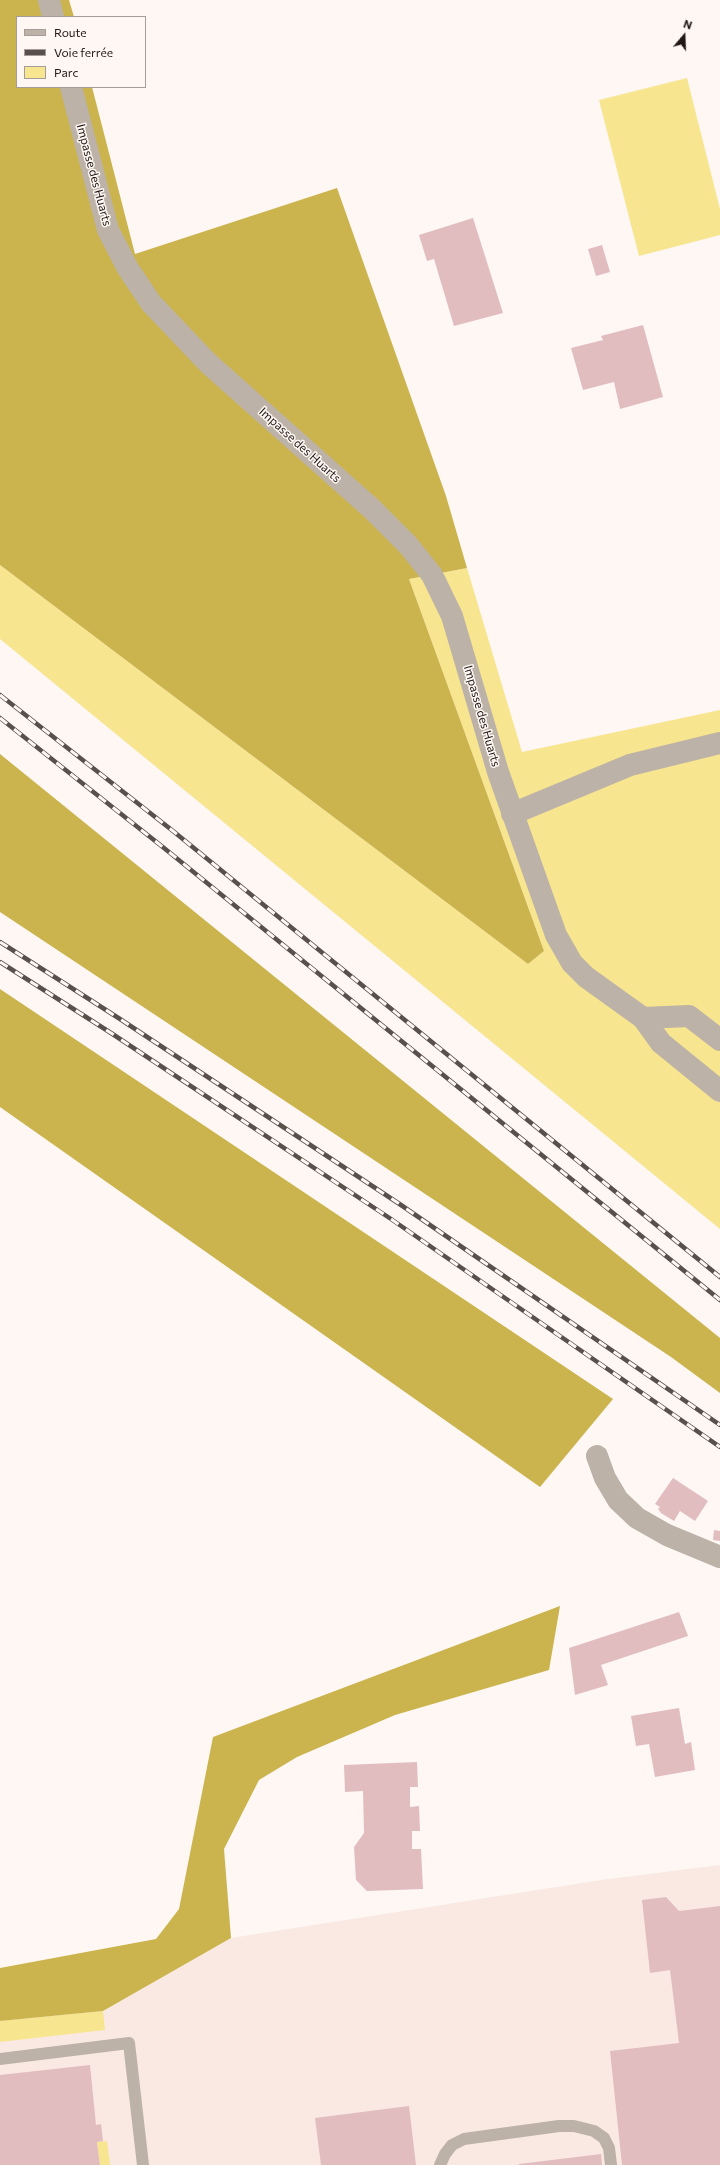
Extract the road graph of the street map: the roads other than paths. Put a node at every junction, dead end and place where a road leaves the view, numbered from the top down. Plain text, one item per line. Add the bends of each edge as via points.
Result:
1 (49, 0) edge
2 (53, 16) edge
3 (71, 88) edge
4 (720, 742) edge
5 (512, 814) junction
6 (643, 1018) junction
7 (720, 1040) edge
8 (720, 1092) edge
9 (597, 1456) dead end
10 (720, 1557) edge
11 (0, 2059) edge
12 (143, 2165) edge
13 (440, 2165) edge
14 (611, 2165) edge

1 - 2 street
3 - 5 street, Impasse des Huarts via 108,230 127,267 151,302 208,363 372,509 408,545 432,575 454,623
4 - 5 street via 630,765
5 - 6 street, Impasse des Huarts via 562,949 572,964 586,977
6 - 7 street via 689,1016
6 - 8 street, Impasse des Huarts via 662,1043
9 - 10 street via 605,1478 618,1500 637,1518 667,1535
11 - 12 lane via 129,2043
13 - 14 lane via 452,2145 464,2139 574,2126 594,2131 604,2138 609,2148

